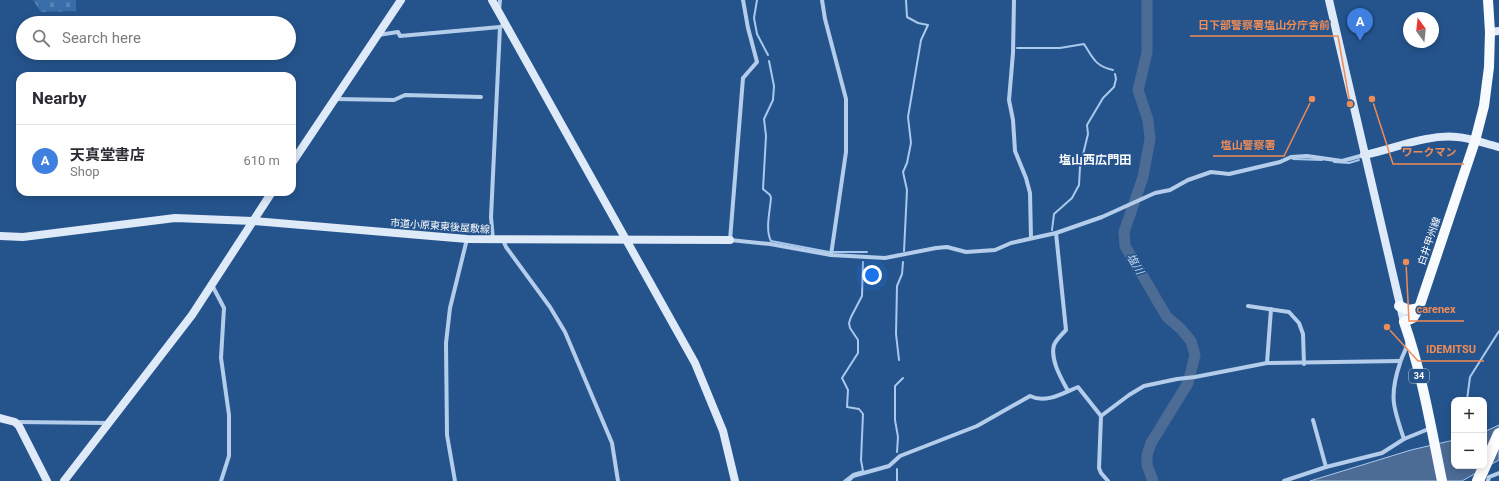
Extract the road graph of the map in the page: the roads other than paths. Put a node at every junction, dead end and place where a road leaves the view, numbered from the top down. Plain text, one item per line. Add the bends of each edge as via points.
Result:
1 (401, 0) edge
2 (492, 0) edge
3 (500, 0) edge
4 (743, 0) edge
5 (822, 0) edge
6 (1014, 0) edge
7 (1329, 0) edge
8 (1488, 0) edge
9 (499, 12) junction
10 (503, 25) junction
11 (1495, 32) edge
12 (377, 35) junction
13 (481, 97) dead end
14 (335, 99) junction
15 (1475, 141) junction
16 (1499, 147) edge
17 (1364, 155) junction
18 (296, 157) edge
19 (270, 196) edge
20 (254, 221) junction
21 (1056, 233) junction
22 (0, 236) edge
23 (626, 238) junction
24 (1031, 238) junction
25 (468, 239) junction
26 (493, 240) junction
27 (503, 240) junction
28 (730, 240) junction
29 (831, 256) junction
30 (211, 285) junction
31 (1248, 306) dead end
32 (1399, 306) junction
33 (1419, 308) junction
34 (1271, 309) junction
35 (1404, 322) junction
36 (1409, 338) junction
37 (1400, 361) junction
38 (1267, 363) junction
39 (1304, 364) junction
40 (1068, 391) junction
41 (1101, 416) junction
42 (0, 418) edge
43 (1313, 420) dead end
44 (14, 422) junction
45 (108, 423) junction
46 (1432, 429) junction
47 (1499, 434) edge
48 (1404, 439) junction
49 (1326, 467) junction
50 (1499, 473) edge
51 (47, 481) edge
52 (64, 481) edge
53 (221, 481) edge
54 (454, 481) edge
55 (618, 481) edge
56 (735, 481) edge
57 (848, 481) edge
58 (1108, 481) edge
59 (1284, 481) edge
60 (1442, 481) edge
61 (1478, 481) edge
62 (1488, 481) edge

1 - 12 street
2 - 9 street
3 - 9 street
4 - 28 street via 758,62 743,78
5 - 29 street via 846,99 846,152
6 - 24 street via 1014,53 1009,100 1015,151 1030,193
7 - 17 street
8 - 11 main road, 白井甲州線
9 - 10 street
10 - 12 street via 400,36 398,32
10 - 23 street
10 - 26 street via 491,210
11 - 15 main road, 白井甲州線 via 1484,106
12 - 14 street
13 - 14 street via 405,95 394,100
14 - 18 street
15 - 16 street
15 - 17 street via 1458,137 1433,138
15 - 33 main road, 白井甲州線
17 - 21 street via 1342,161 1320,157 1291,157 1229,174 1211,172
17 - 32 street
19 - 20 street
20 - 22 street, 市道小原東東後屋敷線 via 175,218 24,237
20 - 25 street, 市道小原東東後屋敷線
20 - 30 street
21 - 24 street
21 - 40 street via 1066,330 1054,345 1054,355 1058,371
23 - 27 street, 市道小原東東後屋敷線
23 - 28 street, 市道小原東東後屋敷線
23 - 56 street via 695,363 723,431
24 - 29 street via 995,250 966,252 947,247 885,258
25 - 26 street, 市道小原東東後屋敷線
25 - 54 street via 450,308 446,343 446,435
26 - 27 street, 市道小原東東後屋敷線
27 - 55 street via 565,332 612,443
28 - 29 street via 770,244
30 - 45 street via 192,315
30 - 53 street via 224,308 221,358 229,415 229,456
31 - 34 street
32 - 33 main road via 1409,310
32 - 35 street
33 - 35 main road, 白井甲州線 via 1413,318
34 - 38 street
34 - 39 street via 1289,312 1299,322 1303,334
35 - 36 main road, 34
36 - 37 street
36 - 46 main road, 34
37 - 39 street
37 - 48 street via 1392,398 1394,412
38 - 39 street
38 - 41 street via 1144,386
40 - 41 street via 1078,387
40 - 57 street via 1054,398 1037,400 1030,396 976,426 900,456 889,466 853,476
41 - 58 street via 1099,468
42 - 44 street
43 - 49 street
44 - 45 street
44 - 51 street via 24,433
45 - 52 street
46 - 48 street
46 - 60 main road, 34
47 - 61 highway
48 - 49 street via 1382,453
49 - 59 street
50 - 62 street via 1489,477

